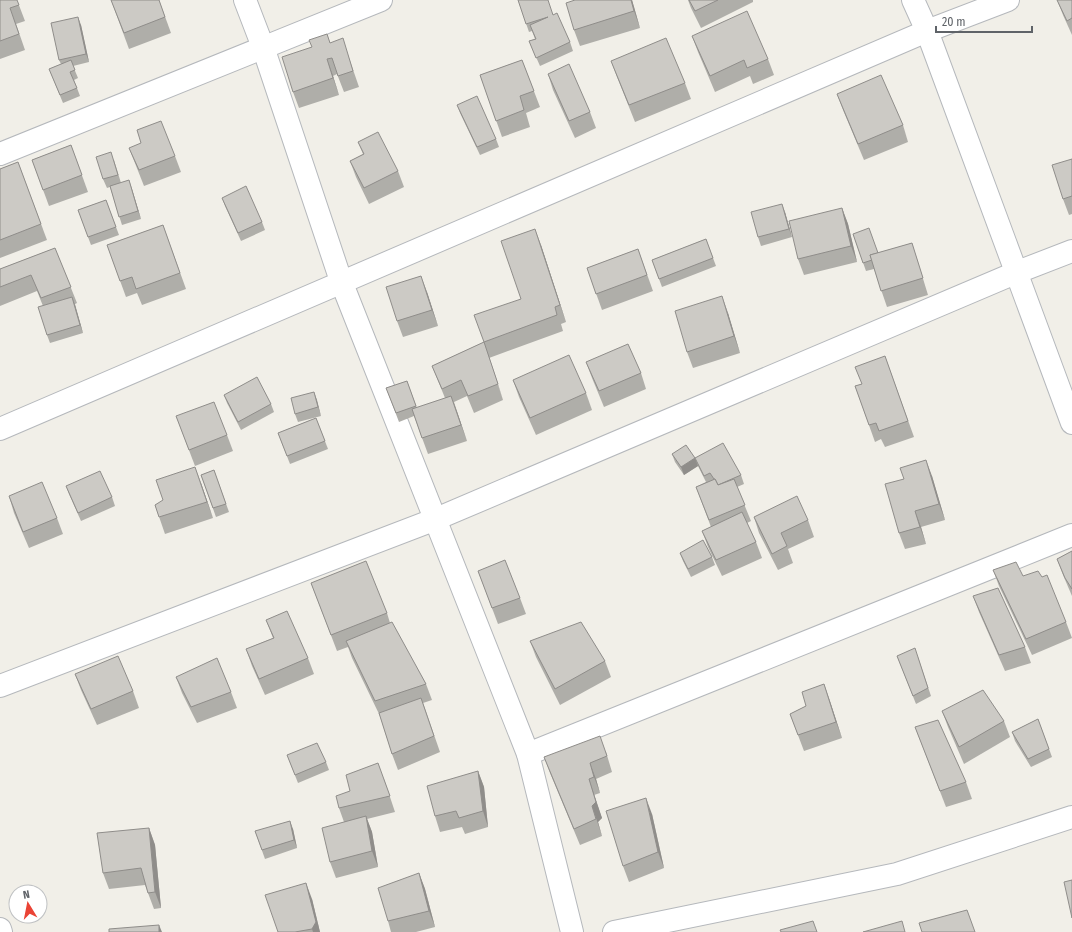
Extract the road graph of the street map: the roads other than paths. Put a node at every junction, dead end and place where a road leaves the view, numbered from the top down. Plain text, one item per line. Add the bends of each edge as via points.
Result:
1 (245, 0) edge
2 (381, 0) edge
3 (913, 0) edge
4 (1008, 0) edge
5 (926, 31) junction
6 (263, 47) junction
7 (0, 154) edge
8 (1072, 251) edge
9 (1015, 273) junction
10 (341, 281) junction
11 (1072, 423) edge
12 (0, 429) edge
13 (436, 519) junction
14 (1072, 535) edge
15 (0, 686) edge
16 (528, 754) junction
17 (1072, 817) edge
18 (572, 932) edge
19 (614, 932) edge

1 - 6 street
2 - 6 street
3 - 5 street
4 - 5 street
5 - 9 street
5 - 10 street
6 - 7 street
6 - 10 street
8 - 9 street
9 - 11 street
9 - 13 street
10 - 12 street
10 - 13 street
13 - 15 street
13 - 16 street
14 - 16 street
16 - 18 street
17 - 19 street via 897,874

